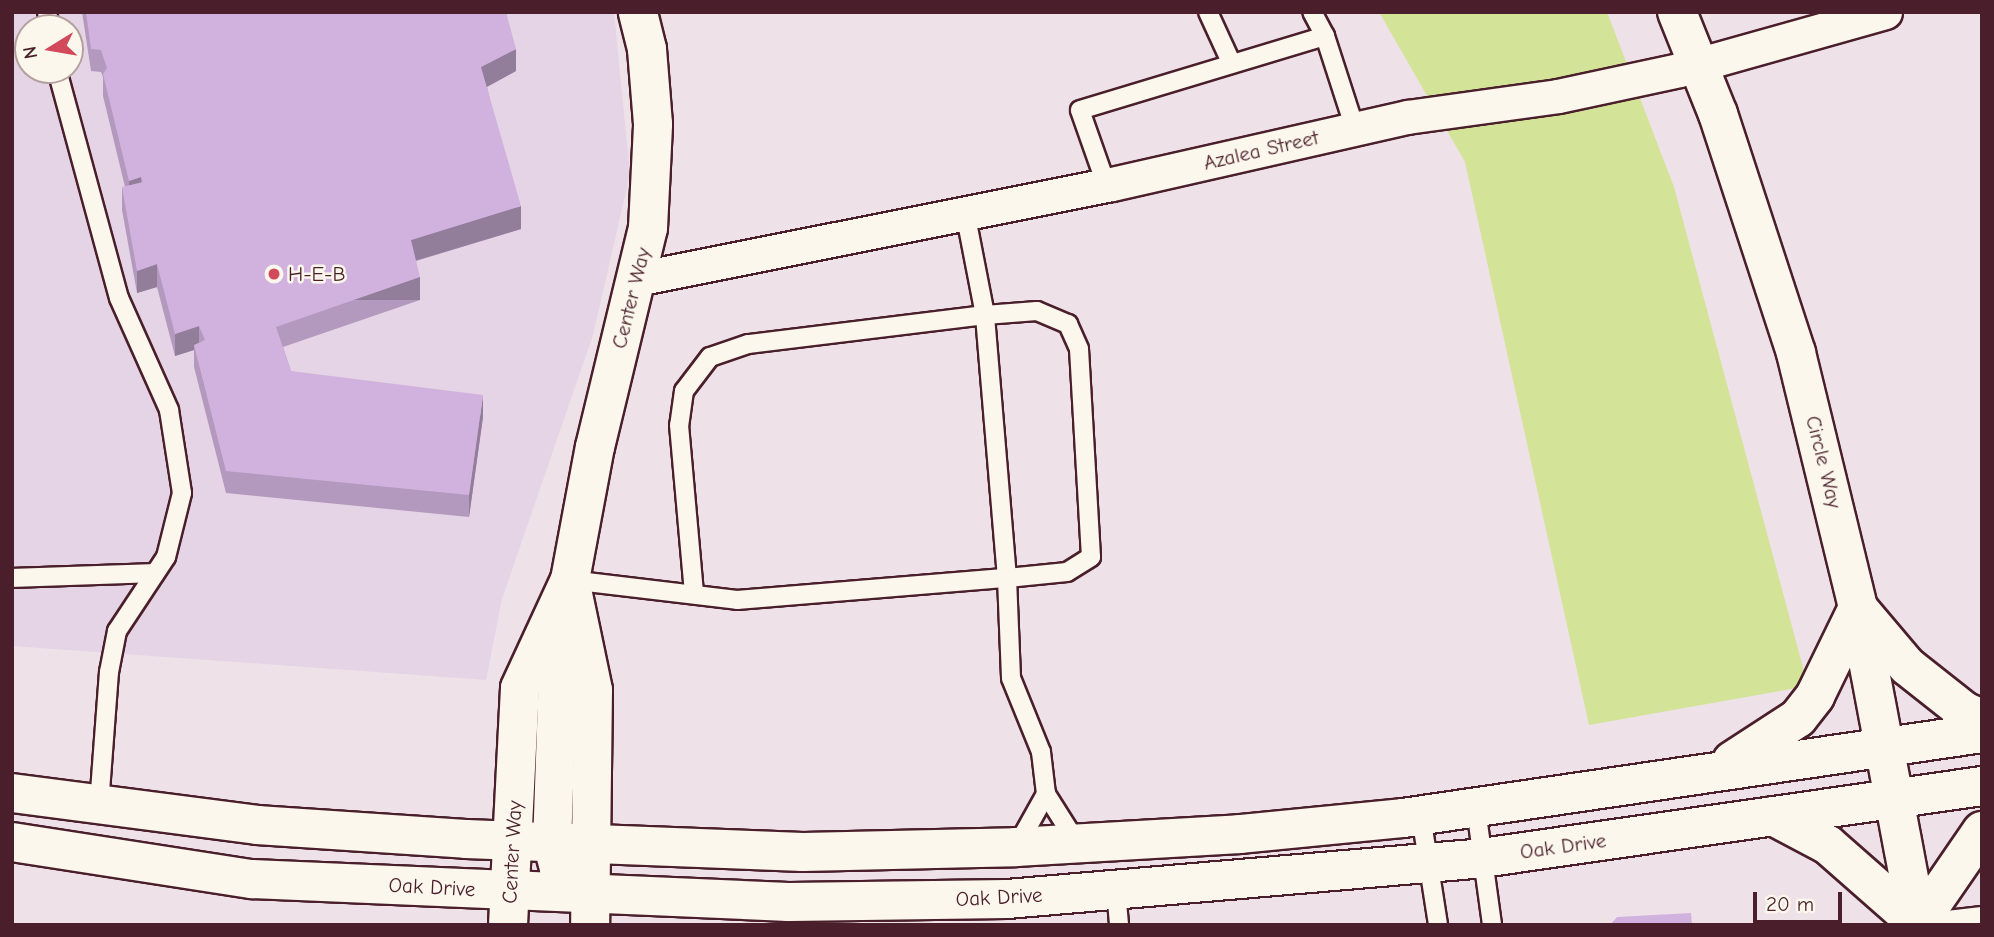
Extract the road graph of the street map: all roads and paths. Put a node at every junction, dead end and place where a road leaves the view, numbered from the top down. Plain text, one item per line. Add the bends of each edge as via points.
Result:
1 (638, 12) edge
2 (1208, 12) edge
3 (1312, 12) edge
4 (1678, 12) edge
5 (1885, 12) edge
6 (1325, 36) junction
7 (1231, 62) junction
8 (1698, 66) junction
9 (61, 84) edge
10 (1355, 129) junction
11 (1106, 184) junction
12 (965, 212) junction
13 (636, 279) junction
14 (985, 316) junction
15 (155, 573) junction
16 (12, 578) edge
17 (1007, 578) junction
18 (570, 580) junction
19 (694, 594) junction
20 (1858, 608) junction
21 (1982, 719) edge
22 (1982, 733) edge
23 (1885, 747) junction
24 (1714, 772) junction
25 (1982, 786) edge
26 (12, 793) edge
27 (1046, 794) junction
28 (1894, 797) junction
29 (99, 806) junction
30 (1476, 809) junction
31 (1421, 816) junction
32 (1773, 817) junction
33 (1982, 831) edge
34 (512, 840) junction
35 (12, 842) edge
36 (551, 842) junction
37 (1077, 843) junction
38 (592, 844) junction
39 (1016, 847) junction
40 (1482, 858) junction
41 (1429, 864) junction
42 (509, 907) edge
43 (1118, 907) edge
44 (590, 909) edge
45 (1982, 916) edge
46 (1918, 924) edge
47 (1438, 925) edge
48 (1492, 925) edge

1 - 13 main road, Center Way via 647,49 653,124 648,228
2 - 7 lane
3 - 6 lane
4 - 8 main road, Circle Way
5 - 8 street, Azalea Street
6 - 7 lane
6 - 10 lane
7 - 11 lane via 1080,110
8 - 10 street, Azalea Street via 1558,96
8 - 20 main road, Circle Way via 1723,127 1796,353
9 - 15 lane via 119,298 169,410 178,450 182,494 166,557
10 - 11 street, Azalea Street
11 - 12 street, Azalea Street
12 - 13 street, Azalea Street
12 - 14 lane
13 - 18 main road, Center Way via 595,447
14 - 17 lane
14 - 17 lane via 1037,311 1068,324 1079,349 1091,557 1067,572
14 - 19 lane via 748,344 710,357 684,391 679,425
15 - 16 lane
15 - 29 lane via 117,631 109,672
17 - 19 lane via 737,600
17 - 27 lane via 1011,678 1041,752
18 - 19 lane
18 - 34 main road, Center Way via 520,688
18 - 36 main road via 558,673
18 - 38 main road, Center Way via 593,690
20 - 21 main road via 1907,666
20 - 23 main road, Circle Way
20 - 24 main road via 1815,696 1798,718 1778,736
22 - 23 main road
23 - 24 main road
23 - 28 main road, Circle Way
24 - 30 main road
25 - 28 main road, Oak Drive
26 - 29 main road
27 - 37 lane
27 - 39 lane
28 - 32 main road, Oak Drive
28 - 46 main road, Circle Way
29 - 34 main road via 317,830
30 - 31 main road
30 - 40 lane
31 - 37 main road via 1240,834
31 - 41 lane
32 - 40 main road, Oak Drive
32 - 46 main road via 1828,845
33 - 46 main road
34 - 36 main road
34 - 42 main road, Center Way
35 - 42 main road, Oak Drive via 252,879
36 - 38 main road
36 - 44 main road via 559,869
37 - 39 main road
38 - 39 main road via 803,852
38 - 44 main road, Center Way
40 - 41 main road, Oak Drive
40 - 48 lane
41 - 43 main road, Oak Drive
41 - 47 lane
42 - 44 main road, Oak Drive
43 - 44 main road, Oak Drive via 1007,899
45 - 46 lane

